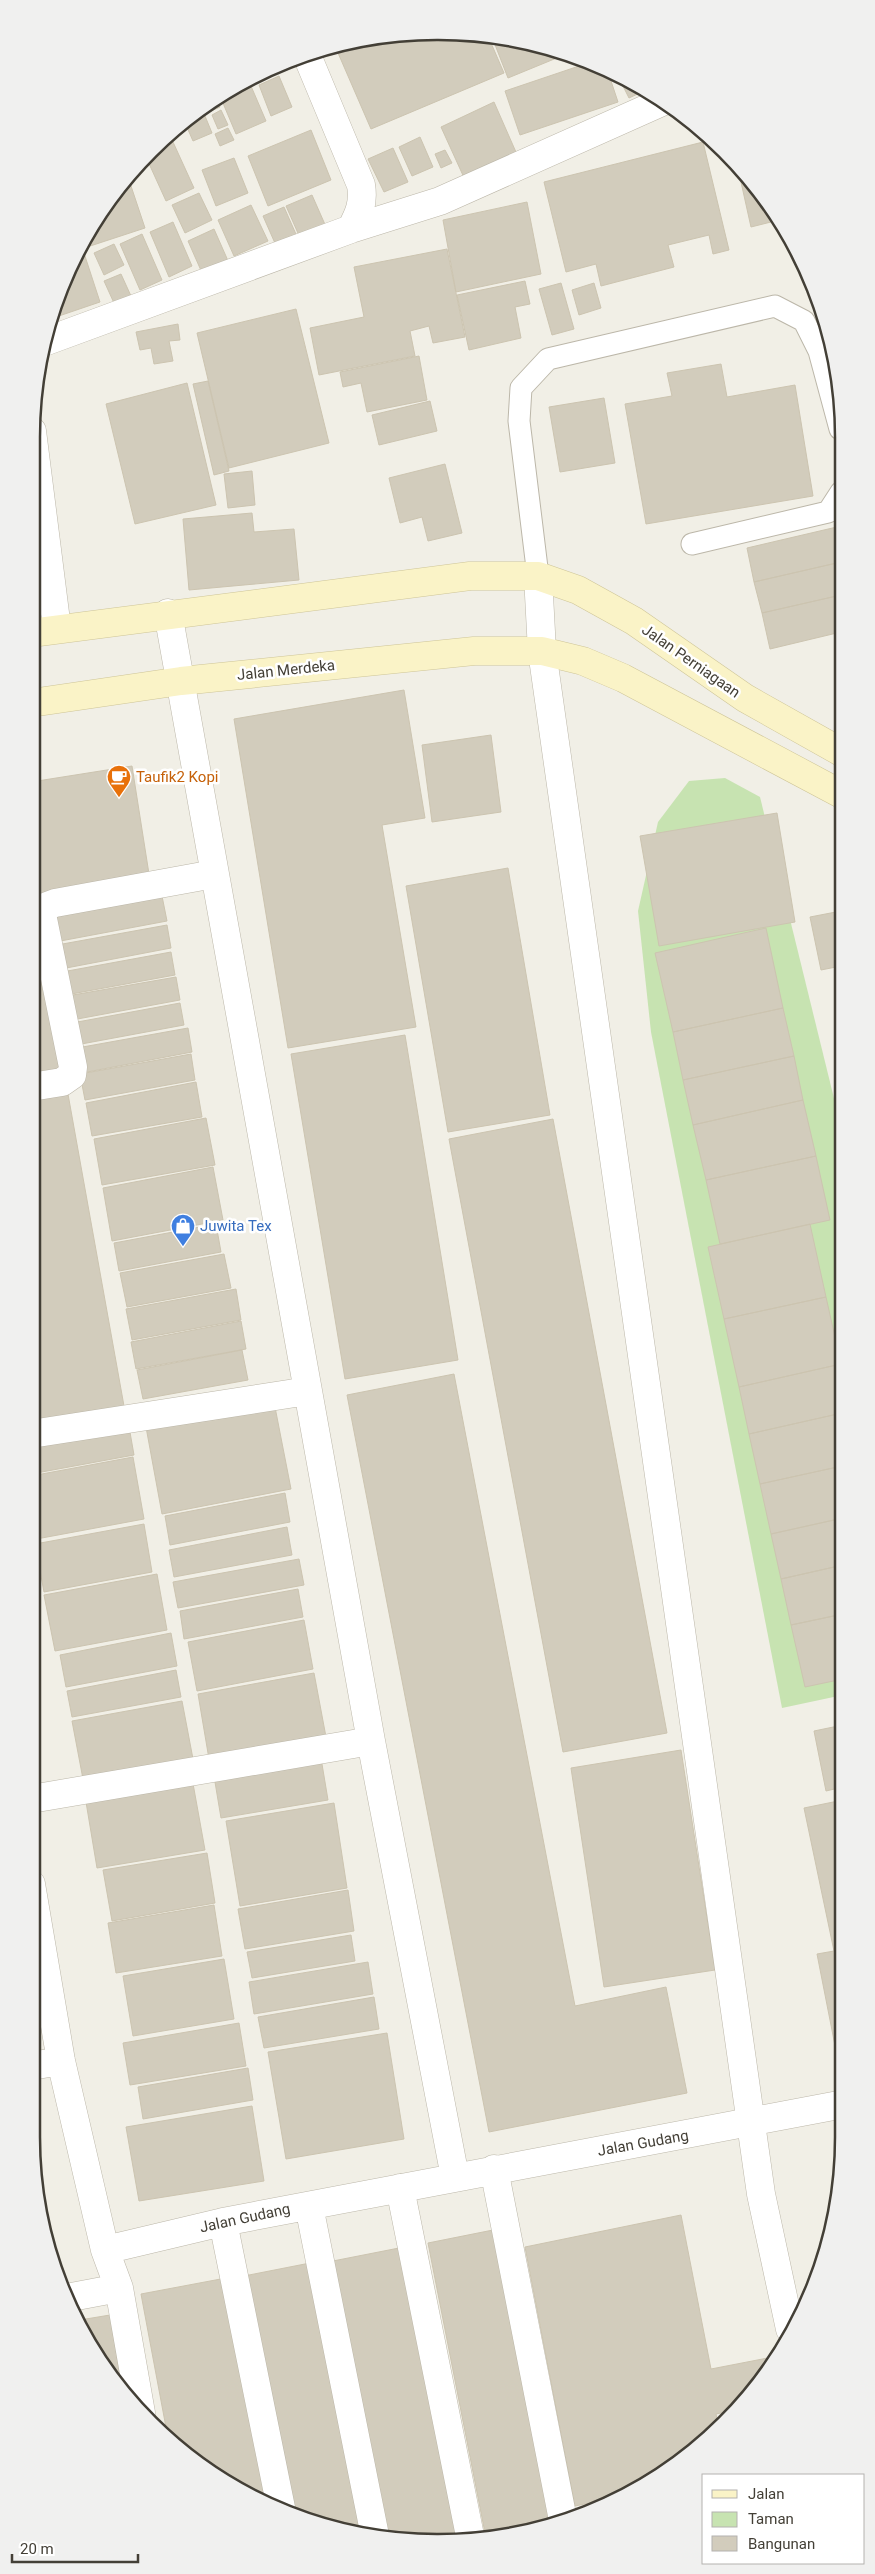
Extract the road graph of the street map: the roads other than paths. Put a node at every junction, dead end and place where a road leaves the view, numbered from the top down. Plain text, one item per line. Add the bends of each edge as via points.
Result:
1 (309, 61) edge
2 (655, 105) edge
3 (351, 229) junction
4 (53, 339) edge
5 (833, 405) edge
6 (835, 500) edge
7 (692, 544) dead end
8 (40, 564) edge
9 (538, 576) junction
10 (168, 613) junction
11 (44, 631) edge
12 (542, 652) junction
13 (181, 681) junction
14 (40, 702) edge
15 (835, 749) edge
16 (835, 791) edge
17 (214, 874) junction
18 (40, 1086) edge
19 (308, 1391) junction
20 (40, 1433) edge
21 (372, 1741) junction
22 (40, 1797) edge
23 (40, 1937) edge
24 (61, 2061) junction
25 (40, 2064) edge
26 (835, 2106) edge
27 (753, 2123) junction
28 (494, 2169) junction
29 (455, 2178) junction
30 (400, 2188) junction
31 (309, 2206) junction
32 (223, 2222) junction
33 (105, 2250) junction
34 (119, 2288) junction
35 (74, 2297) edge
36 (789, 2322) edge
37 (138, 2398) edge
38 (280, 2501) edge
39 (562, 2514) edge
40 (374, 2529) edge
41 (468, 2533) edge

1 - 3 street via 361,185 363,199
2 - 3 street via 440,202
3 - 4 street
5 - 9 lane via 819,351 804,321 775,306 548,359 521,388 519,421
6 - 7 lane via 828,512
8 - 11 street
9 - 10 street via 470,576
9 - 12 street
9 - 15 street, Jalan Perniagaan via 578,590 634,621 745,698
10 - 11 street
10 - 13 street
12 - 13 street, Jalan Merdeka via 474,651
12 - 16 street via 583,661 623,678
12 - 27 street
13 - 14 street, Jalan Merdeka
13 - 17 street
17 - 18 street via 47,906 42,914 73,1067 72,1075 62,1082
17 - 19 street
19 - 20 street
19 - 21 street
21 - 22 street
21 - 29 street
23 - 24 street
24 - 25 street
24 - 33 street
26 - 27 street, Jalan Gudang
27 - 28 street, Jalan Gudang
27 - 36 street via 761,2194
28 - 29 street, Jalan Gudang
28 - 39 street
29 - 30 street, Jalan Gudang
30 - 31 street, Jalan Gudang
30 - 41 street
31 - 32 street, Jalan Gudang
31 - 40 street
32 - 33 street, Jalan Gudang
32 - 38 street
33 - 34 street
34 - 35 street
34 - 37 street

